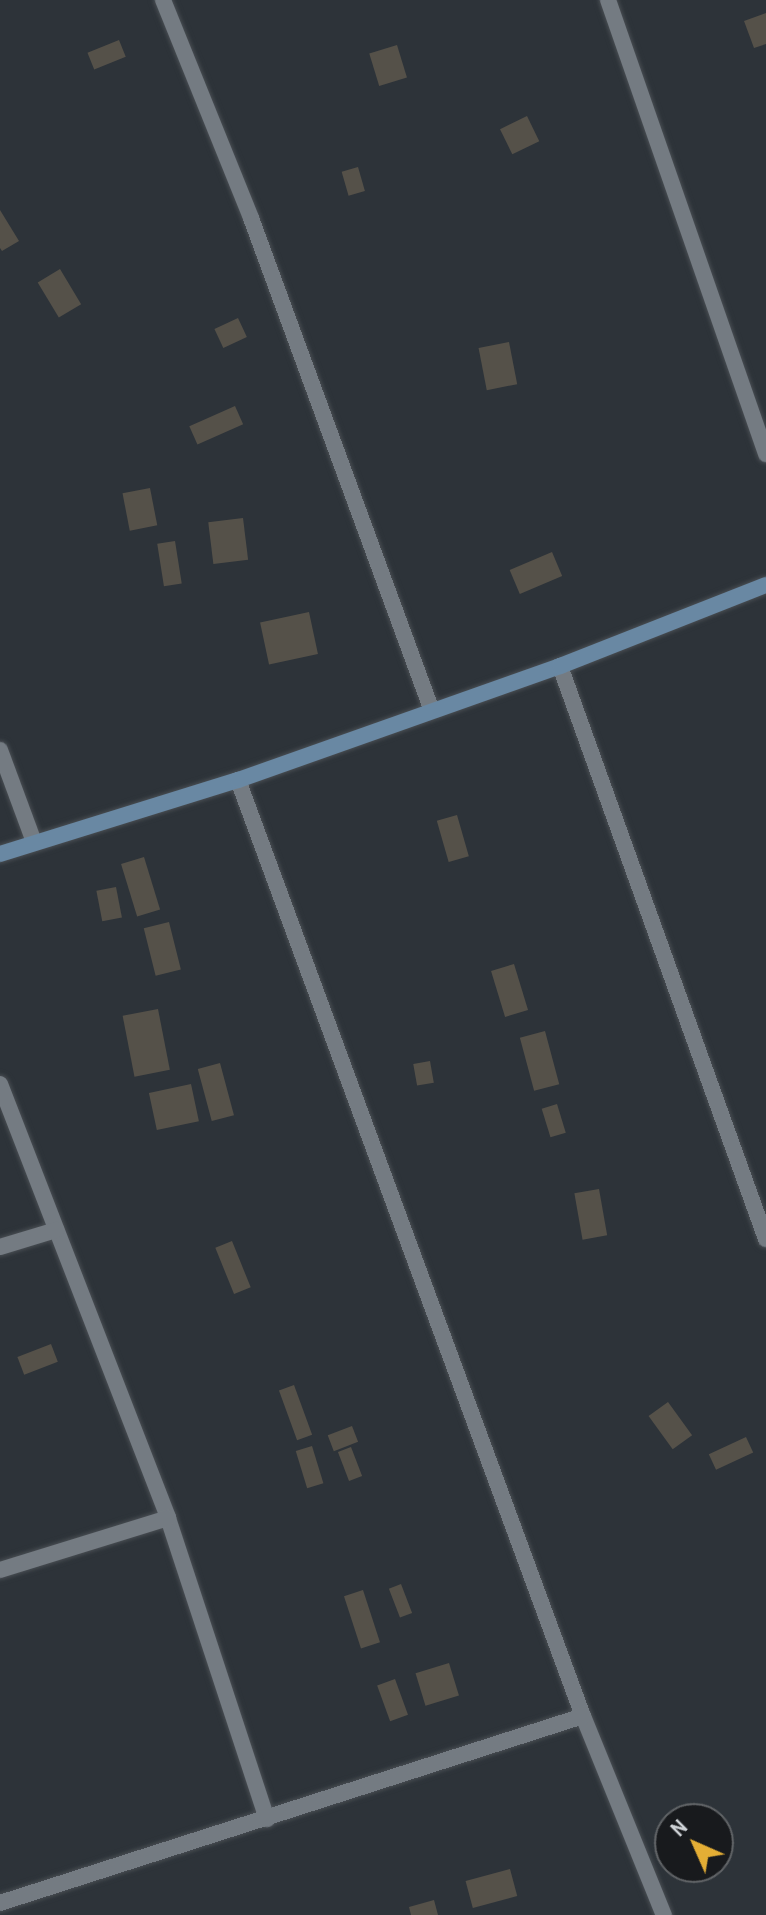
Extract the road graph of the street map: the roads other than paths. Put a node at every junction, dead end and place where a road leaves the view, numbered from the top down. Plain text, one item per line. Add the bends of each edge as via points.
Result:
1 (163, 0) edge
2 (608, 0) edge
3 (766, 454) edge
4 (766, 585) edge
5 (560, 666) junction
6 (432, 711) junction
7 (0, 750) edge
8 (238, 780) junction
9 (34, 842) junction
10 (0, 854) edge
11 (0, 1084) edge
12 (56, 1230) junction
13 (766, 1239) edge
14 (0, 1247) edge
15 (168, 1518) junction
16 (0, 1570) edge
17 (583, 1716) junction
18 (267, 1819) junction
19 (0, 1903) edge
20 (664, 1915) edge

1 - 6 street via 262,247
2 - 3 street
4 - 5 street
5 - 6 street
5 - 13 street
6 - 8 street
7 - 9 street
8 - 9 street
8 - 17 street
9 - 10 street
11 - 12 street
12 - 14 street
12 - 15 street
15 - 16 street
15 - 18 street
17 - 18 street
17 - 20 street
18 - 19 street

